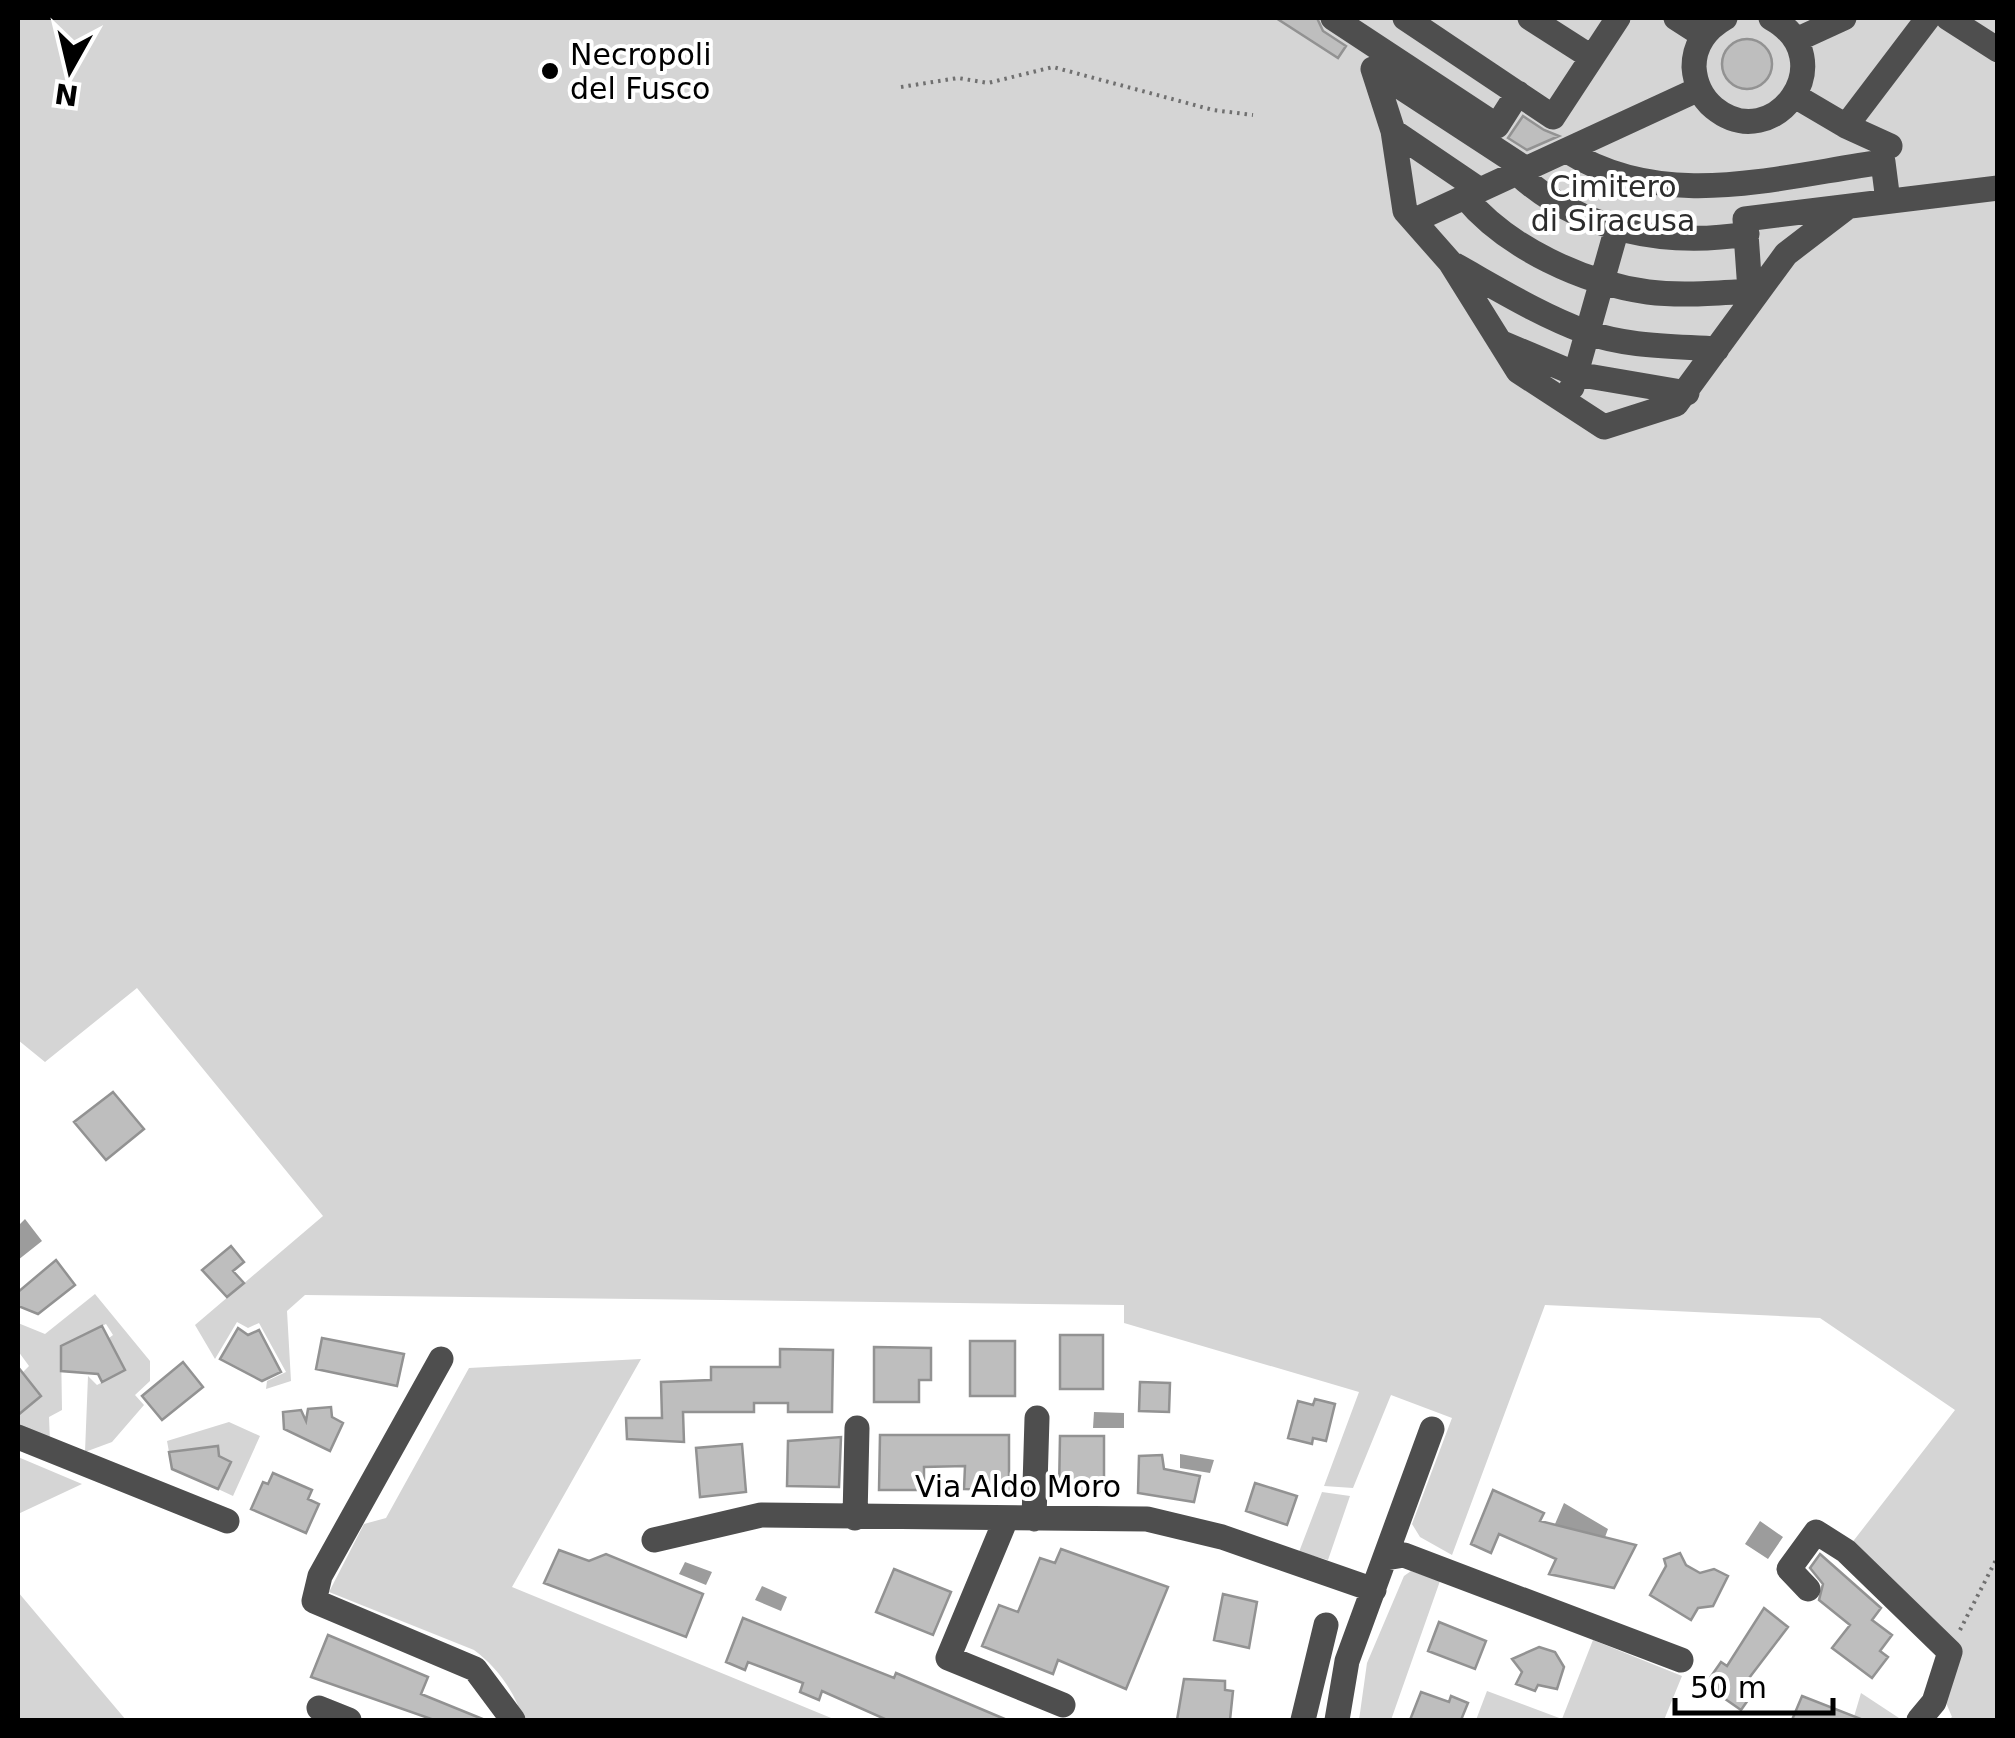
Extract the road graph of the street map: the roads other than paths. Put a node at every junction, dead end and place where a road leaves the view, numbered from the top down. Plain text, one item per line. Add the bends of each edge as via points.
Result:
1 (1332, 18) edge
2 (1405, 18) edge
3 (1530, 18) edge
4 (1618, 18) edge
5 (1676, 18) edge
6 (1725, 18) edge
7 (1770, 18) edge
8 (1844, 18) edge
9 (1928, 18) edge
10 (1948, 18) edge
11 (1365, 26) edge
12 (1704, 36) junction
13 (1796, 40) junction
14 (1998, 50) edge
15 (1591, 57) junction
16 (1699, 90) junction
17 (1518, 93) junction
18 (1795, 96) junction
19 (1846, 126) junction
20 (1393, 131) junction
21 (1890, 146) dead end
22 (1566, 150) junction
23 (1522, 171) junction
24 (1998, 188) edge
25 (1473, 194) junction
26 (1888, 201) junction
27 (1846, 208) junction
28 (1416, 220) junction
29 (1617, 228) junction
30 (1747, 234) junction
31 (1450, 262) junction
32 (1602, 282) junction
33 (1752, 293) junction
34 (1588, 332) junction
35 (1500, 342) junction
36 (1717, 348) junction
37 (1576, 374) junction
38 (1686, 392) junction
39 (1568, 402) junction
40 (441, 1359) dead end
41 (1037, 1418) dead end
42 (857, 1428) dead end
43 (1432, 1429) dead end
44 (18, 1437) edge
45 (855, 1518) junction
46 (1006, 1519) junction
47 (1034, 1519) junction
48 (227, 1521) dead end
49 (654, 1540) dead end
50 (1386, 1558) junction
51 (1808, 1589) dead end
52 (1374, 1590) junction
53 (1326, 1624) dead end
54 (1681, 1660) dead end
55 (1063, 1705) dead end
56 (318, 1708) dead end
57 (348, 1720) edge
58 (512, 1720) edge
59 (1303, 1720) edge
60 (1337, 1720) edge
61 (1919, 1720) edge

1 - 11 street
2 - 17 street
3 - 15 street
4 - 15 street
5 - 12 street
6 - 12 street
7 - 13 street
8 - 13 street
9 - 19 street
10 - 14 street
11 - 17 street via 1497,126
12 - 16 street via 1694,62
13 - 18 street via 1803,68
15 - 17 street via 1553,116
16 - 18 street via 1719,112 1748,121 1775,114
16 - 22 street
18 - 19 street
19 - 21 street
20 - 23 street via 1373,69
20 - 25 street
20 - 28 street via 1405,211
22 - 23 street
22 - 26 street via 1597,170 1658,186 1705,187 1883,162
23 - 25 street
23 - 29 street via 1569,210
24 - 26 street
25 - 28 street
25 - 32 street via 1478,212 1522,245
26 - 27 street
27 - 30 street via 1745,219
27 - 33 street via 1786,254
28 - 31 street
29 - 30 street via 1682,240
29 - 32 street
30 - 33 street
31 - 34 street
31 - 35 street
32 - 33 street via 1653,292
32 - 34 street
33 - 36 street
34 - 36 street
34 - 37 street
35 - 37 street
35 - 39 street via 1518,371
36 - 38 street
37 - 38 street
37 - 39 street
38 - 39 street via 1676,404 1604,427
40 - 58 street via 320,1576 314,1601 475,1669
41 - 47 street
42 - 45 street
43 - 50 street
44 - 48 street
45 - 46 street, Via Aldo Moro
45 - 49 street, Via Aldo Moro via 761,1515
46 - 47 street, Via Aldo Moro
46 - 55 street via 948,1658
47 - 52 street, Via Aldo Moro via 1146,1519 1222,1537
50 - 52 street
50 - 54 street via 1404,1555
51 - 61 street via 1789,1569 1816,1532 1846,1551 1950,1652 1934,1702
52 - 60 street via 1347,1661
53 - 59 street
56 - 57 street

